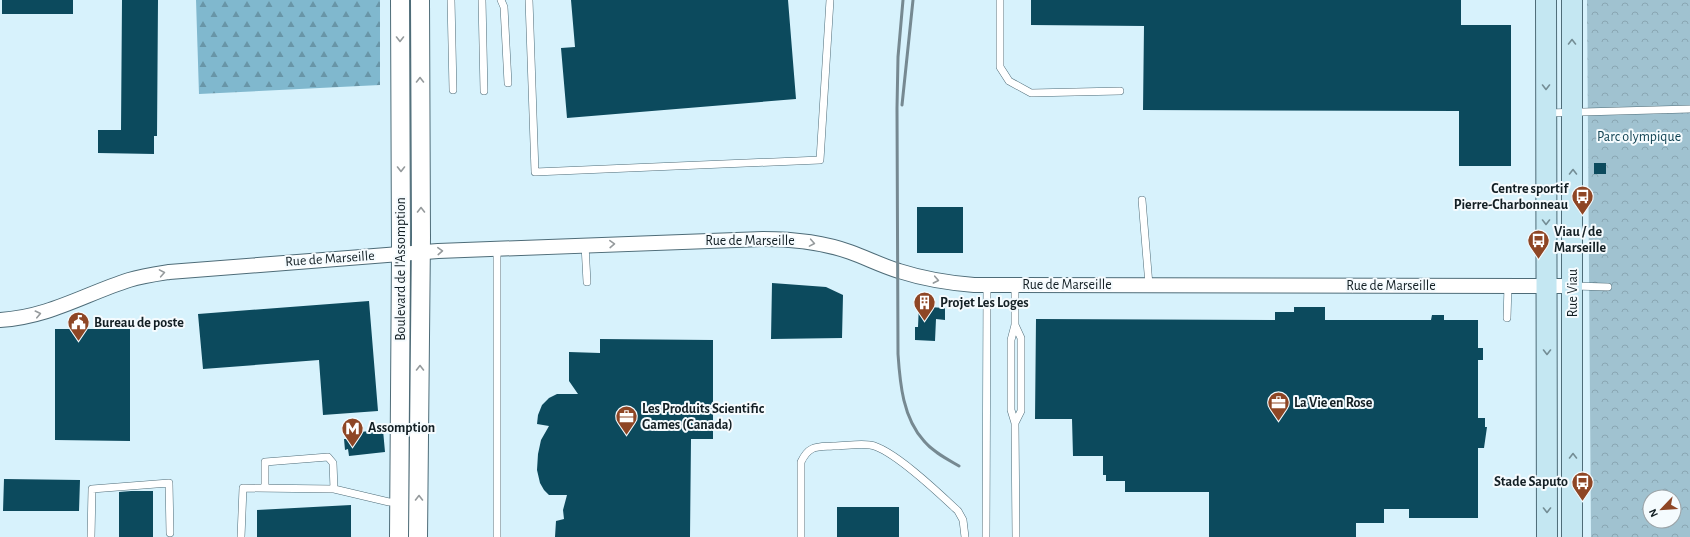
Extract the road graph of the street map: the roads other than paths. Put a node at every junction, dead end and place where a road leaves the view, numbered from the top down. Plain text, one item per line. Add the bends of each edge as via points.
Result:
1 (400, 0) edge
2 (420, 0) edge
3 (451, 0) edge
4 (482, 0) edge
5 (501, 0) edge
6 (530, 0) edge
7 (830, 0) edge
8 (1000, 0) edge
9 (1546, 0) edge
10 (1572, 0) edge
11 (508, 83) dead end
12 (453, 90) dead end
13 (484, 91) dead end
14 (1120, 91) dead end
15 (1690, 109) edge
16 (1573, 112) junction
17 (1546, 113) junction
18 (1142, 200) dead end
19 (585, 245) junction
20 (497, 248) junction
21 (421, 252) junction
22 (401, 254) junction
23 (587, 282) dead end
24 (1015, 284) junction
25 (987, 285) junction
26 (1149, 285) junction
27 (1508, 286) junction
28 (1546, 286) junction
29 (1573, 286) junction
30 (1608, 287) dead end
31 (1507, 318) dead end
32 (0, 320) edge
33 (265, 488) junction
34 (334, 489) junction
35 (399, 502) junction
36 (170, 533) dead end
37 (91, 537) edge
38 (241, 537) edge
39 (399, 537) edge
40 (418, 537) edge
41 (497, 537) edge
42 (801, 537) edge
43 (965, 537) edge
44 (986, 537) edge
45 (1016, 537) edge
46 (1547, 537) edge
47 (1572, 537) edge

1 -> 22 street, Boulevard de l'Assomption
21 -> 2 street, Boulevard de l'Assomption
3 - 12 lane
4 - 13 lane
5 - 11 lane via 504,7
6 - 7 lane via 535,172 820,160
8 - 14 lane via 1000,66 1010,81 1031,94
9 -> 17 main road, Rue Viau
16 -> 10 main road, Rue Viau
15 - 16 lane
16 - 17 lane
29 -> 16 main road, Rue Viau
17 -> 28 main road, Rue Viau
18 - 26 lane
19 - 20 street, Rue de Marseille
19 - 23 lane
19 -> 25 street, Rue de Marseille via 798,240 849,252 897,271 955,283
21 -> 20 street, Rue de Marseille
20 - 41 lane
21 - 22 street, Rue de Marseille
40 -> 21 street, Boulevard de l'Assomption
32 -> 22 street, Rue de Marseille via 48,311 131,279 163,273
22 - 35 street, Boulevard de l'Assomption
24 - 25 street, Rue de Marseille
24 - 26 street, Rue de Marseille
24 - 45 lane via 1015,325 1021,338 1021,411 1015,423
25 - 44 lane
26 - 27 street, Rue de Marseille
27 - 28 street, Rue de Marseille
27 - 31 lane
28 - 29 street, Rue de Marseille
28 -> 46 main road, Rue Viau
29 - 30 lane
47 -> 29 main road, Rue Viau
33 - 34 lane
33 - 34 lane via 265,462 328,458 333,464
33 - 38 lane via 243,488
34 - 35 lane
35 - 39 street, Boulevard de l'Assomption
36 - 37 lane via 169,483 92,489
42 - 43 lane via 801,462 804,455 814,447 871,445 905,464 958,511 963,520

